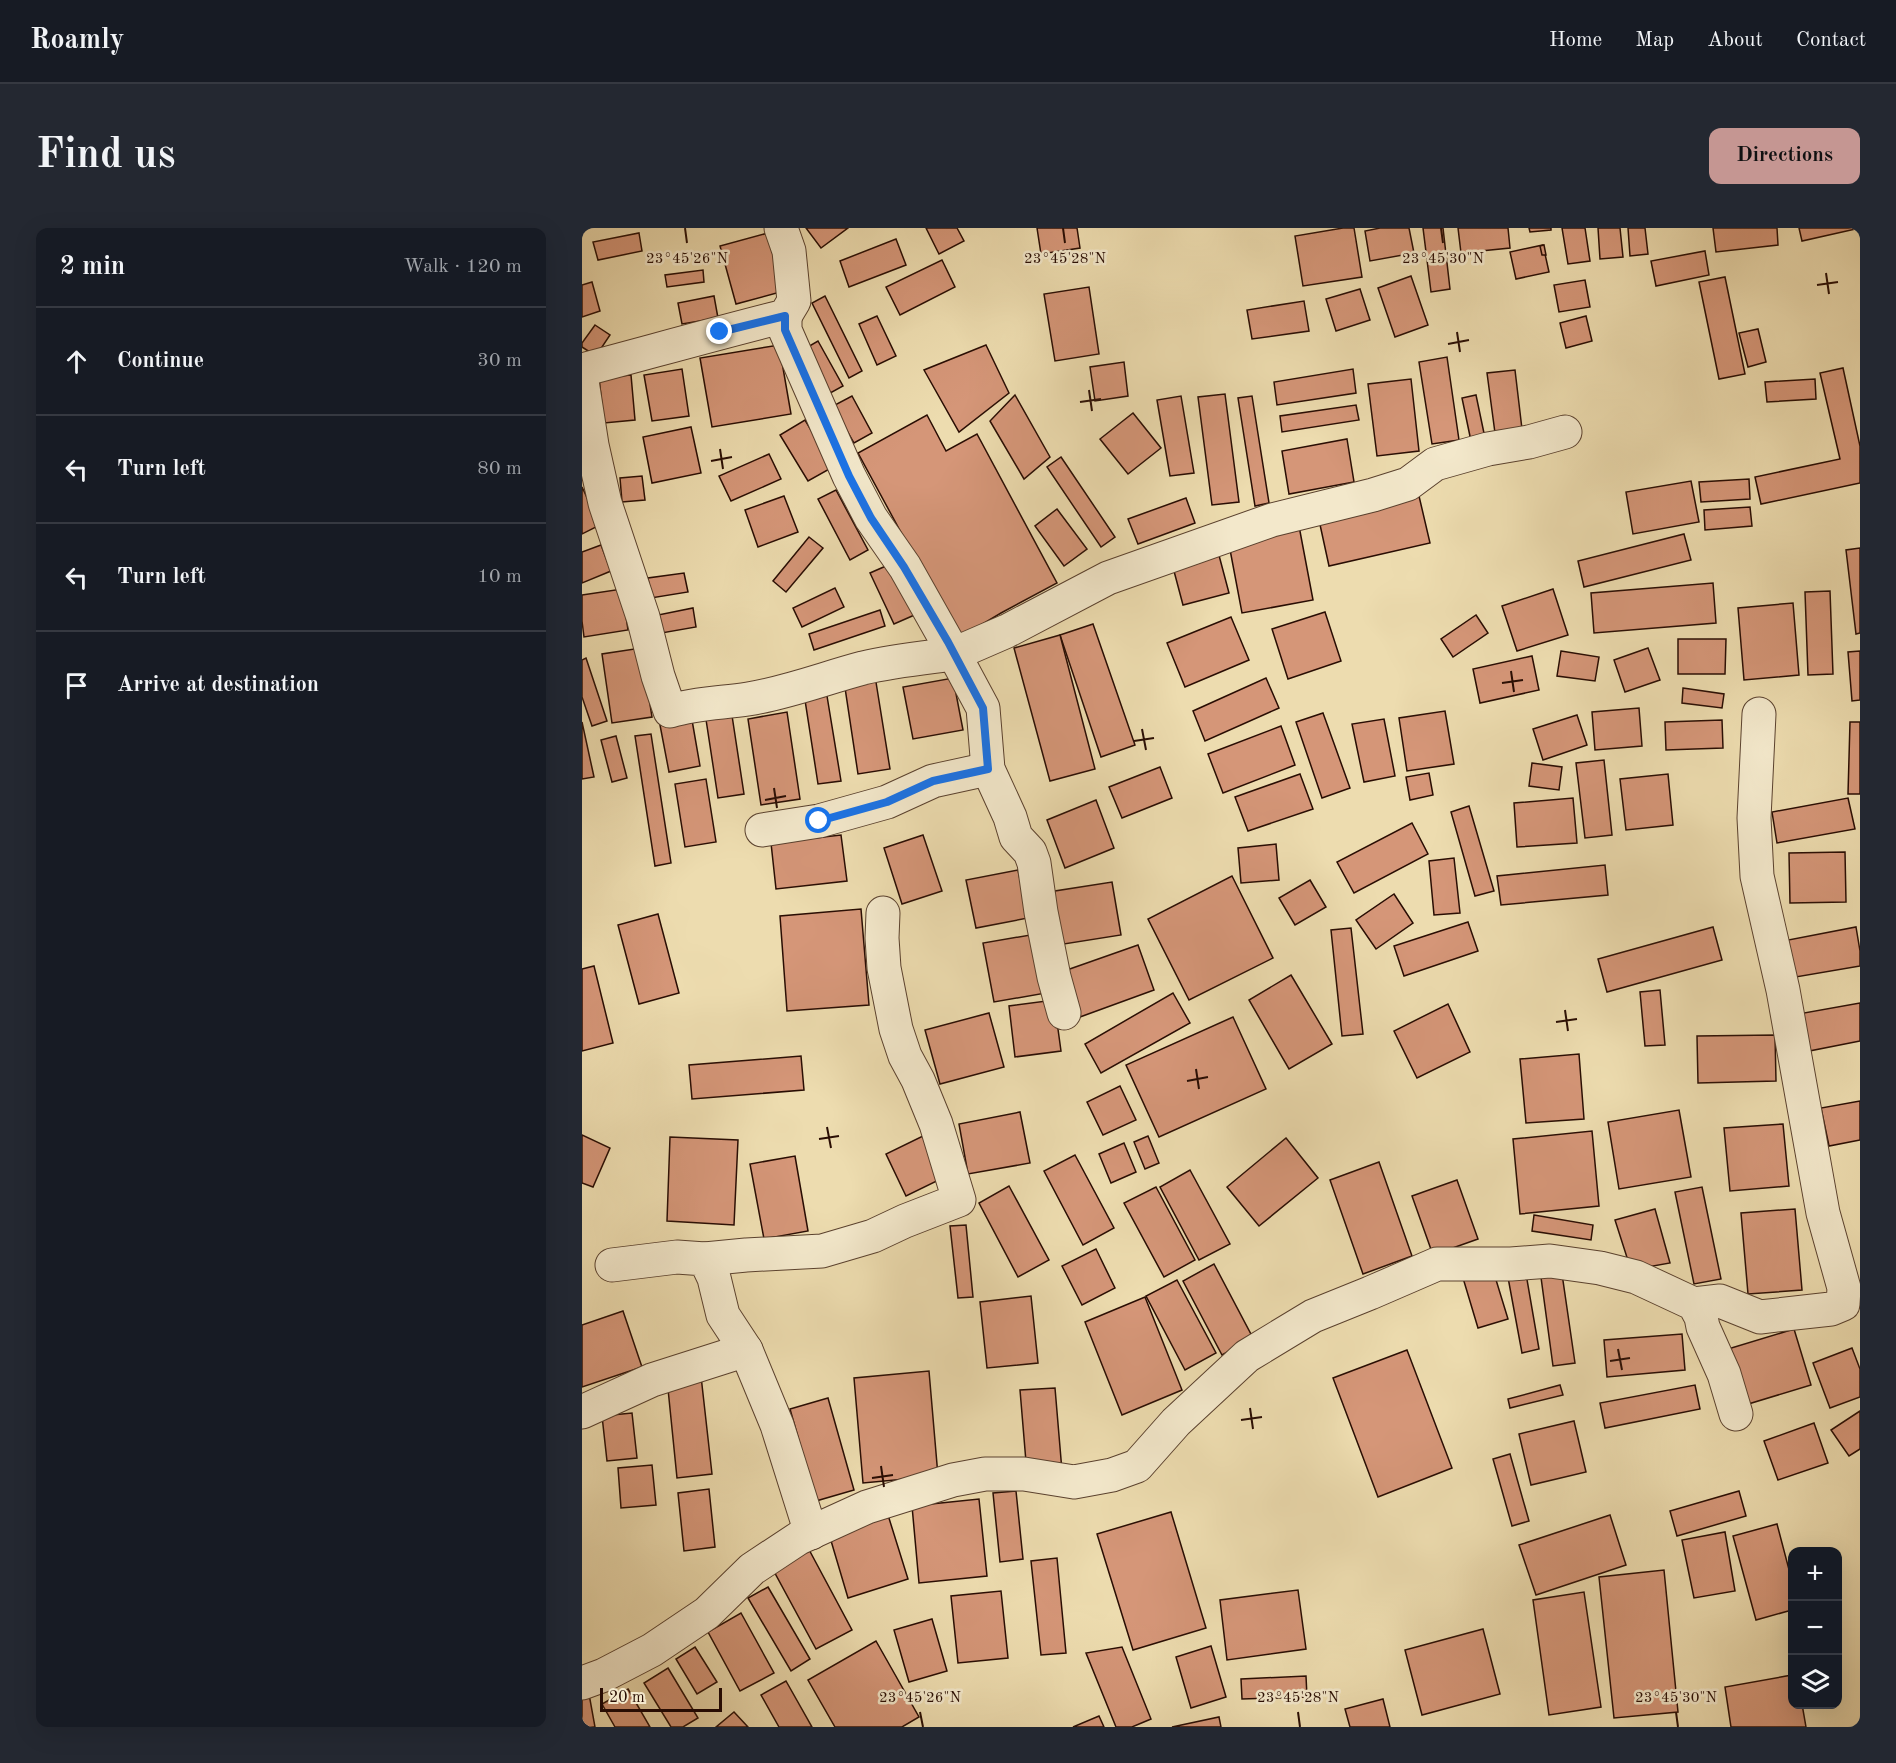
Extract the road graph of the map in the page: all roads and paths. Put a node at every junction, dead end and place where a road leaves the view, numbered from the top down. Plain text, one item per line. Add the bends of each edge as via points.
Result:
1 (781, 228) edge
2 (785, 316) junction
3 (582, 370) edge
4 (582, 381) edge
5 (1564, 432) dead end
6 (954, 654) junction
7 (1760, 714) dead end
8 (988, 769) junction
9 (762, 830) dead end
10 (883, 913) dead end
11 (1064, 1013) dead end
12 (705, 1259) junction
13 (612, 1265) dead end
14 (1694, 1304) junction
15 (746, 1350) junction
16 (582, 1412) edge
17 (1736, 1414) dead end
18 (811, 1533) junction
19 (582, 1683) edge

1 - 2 street via 789,251 794,301
2 - 3 street
2 - 6 street via 785,330 849,476
4 - 6 street via 605,503 670,711 748,699 863,668
5 - 6 street via 1435,464 1407,484 1272,520 1108,578
6 - 8 street via 983,708
7 - 14 street via 1754,818 1757,876 1783,990 1823,1213 1844,1288 1843,1304 1831,1309 1760,1317 1720,1301
8 - 9 street via 933,781 887,802 819,821
8 - 11 street via 1016,837 1034,863
10 - 12 street via 884,968 896,1029 904,1056 936,1124 959,1200 873,1236 822,1251
12 - 13 street via 677,1257
12 - 15 street via 723,1315
14 - 17 street via 1724,1374
14 - 18 street via 1636,1277 1550,1260 1437,1264 1313,1316 1247,1356 1176,1422 1137,1466 1074,1482 1005,1473 953,1480 867,1507
15 - 16 street via 652,1380
15 - 18 street via 777,1425
18 - 19 street via 753,1569 707,1612 652,1650

